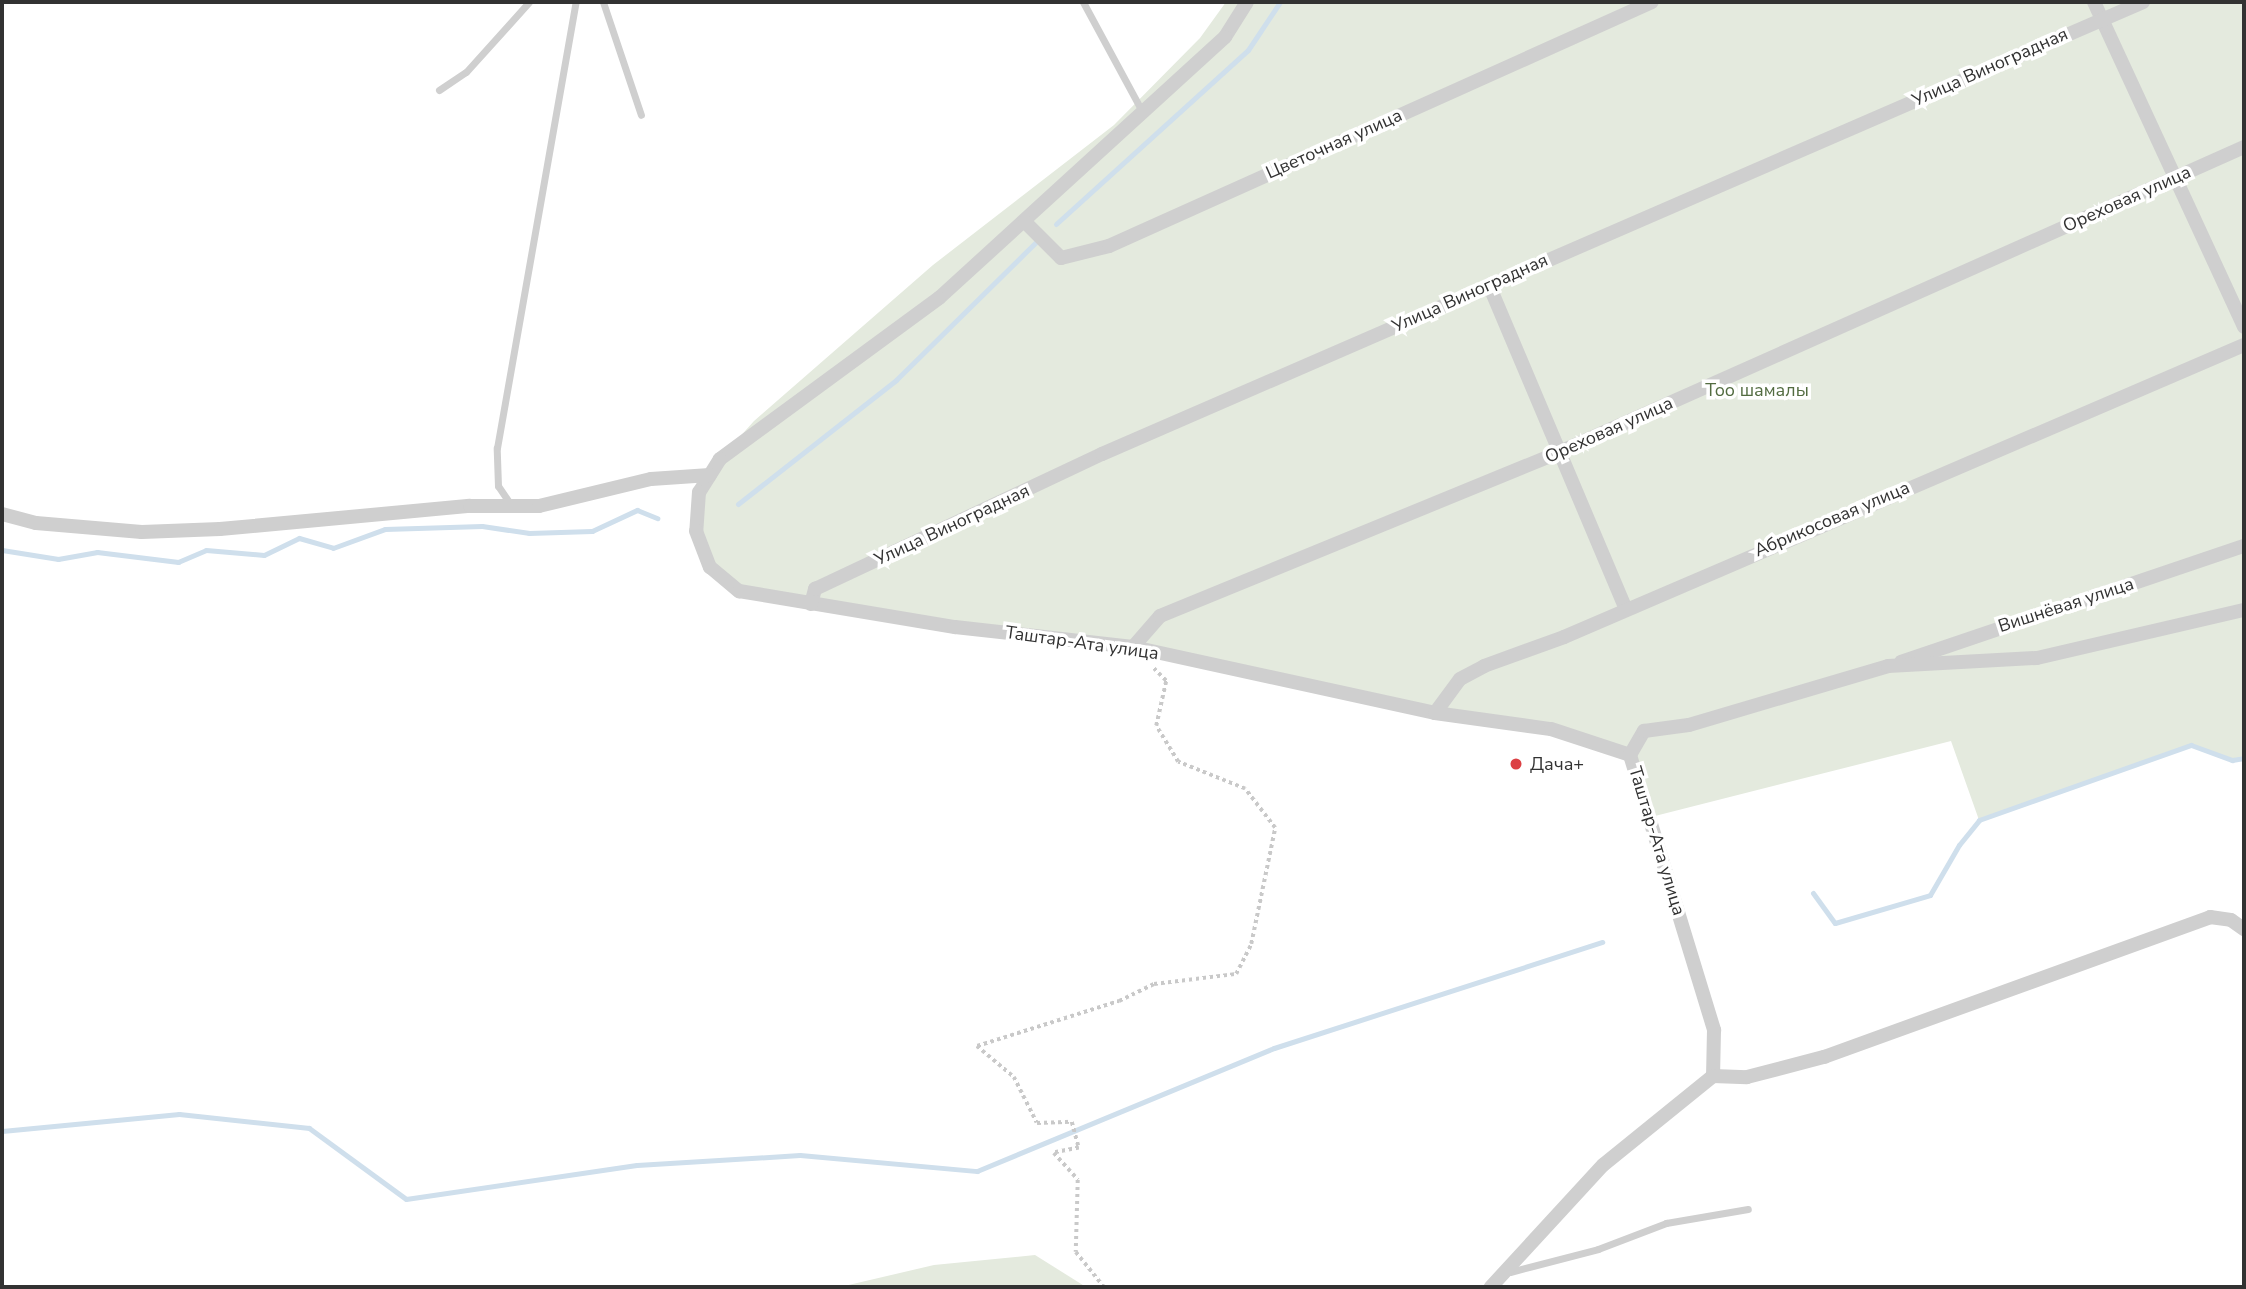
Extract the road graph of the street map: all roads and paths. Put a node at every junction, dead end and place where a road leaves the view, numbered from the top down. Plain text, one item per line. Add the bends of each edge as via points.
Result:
1 (529, 2) edge
2 (576, 2) edge
3 (603, 2) edge
4 (1083, 2) edge
5 (1247, 2) edge
6 (1651, 2) edge
7 (2094, 2) edge
8 (2143, 2) edge
9 (2102, 18) junction
10 (439, 90) dead end
11 (1144, 113) junction
12 (641, 115) dead end
13 (2244, 147) edge
14 (2174, 177) junction
15 (1025, 222) junction
16 (1489, 285) junction
17 (2244, 327) edge
18 (2244, 345) edge
19 (1562, 452) junction
20 (710, 475) junction
21 (512, 506) junction
22 (2, 514) edge
23 (2244, 547) edge
24 (811, 604) junction
25 (1625, 607) junction
26 (2244, 610) edge
27 (1133, 647) junction
28 (1888, 666) junction
29 (1435, 713) junction
30 (1630, 755) junction
31 (2244, 929) edge
32 (1713, 1076) junction
33 (1748, 1209) dead end
34 (1502, 1275) junction
35 (1104, 1287) edge
36 (1491, 1287) edge

1 - 10 lane via 466,72
2 - 21 lane via 497,448 498,486
3 - 12 lane
4 - 11 lane
5 - 11 street, Таштар-Ата улица via 1225,37
6 - 15 street, Цветочная улица via 1109,246 1061,258
7 - 9 street
8 - 9 street, Улица Виноградная
9 - 14 street
9 - 16 street, Улица Виноградная
11 - 15 street, Таштар-Ата улица
13 - 14 street, Ореховая улица
14 - 17 street
14 - 19 street, Ореховая улица
15 - 20 street, Таштар-Ата улица via 939,298 720,459
16 - 19 street
16 - 24 street, Улица Виноградная via 1102,454 814,589
18 - 25 street, Абрикосовая улица
19 - 25 street
19 - 27 street, Ореховая улица via 1160,616
20 - 21 street via 651,479 539,506
20 - 24 street, Таштар-Ата улица via 699,492 696,531 710,567 739,591
21 - 22 street via 142,532 36,523
23 - 28 street, Вишнёвая улица
24 - 27 street, Таштар-Ата улица via 955,627
25 - 29 street, Абрикосовая улица via 1460,679
26 - 28 street via 2038,657
27 - 29 street, Таштар-Ата улица
27 - 35 path via 1166,681 1156,726 1178,762 1245,789 1275,828 1251,944 1236,974 1154,984 1119,1001 977,1046 1014,1077 1037,1123 1072,1122 1079,1148 1054,1153 1077,1180 1076,1252
28 - 30 street via 1689,725 1644,732
29 - 30 street, Таштар-Ата улица via 1551,729
30 - 32 street, Таштар-Ата улица via 1714,1030
31 - 32 street via 2231,920 2210,916 1824,1057 1747,1077
32 - 34 street via 1603,1165
33 - 34 lane via 1666,1223 1598,1249
34 - 36 street

